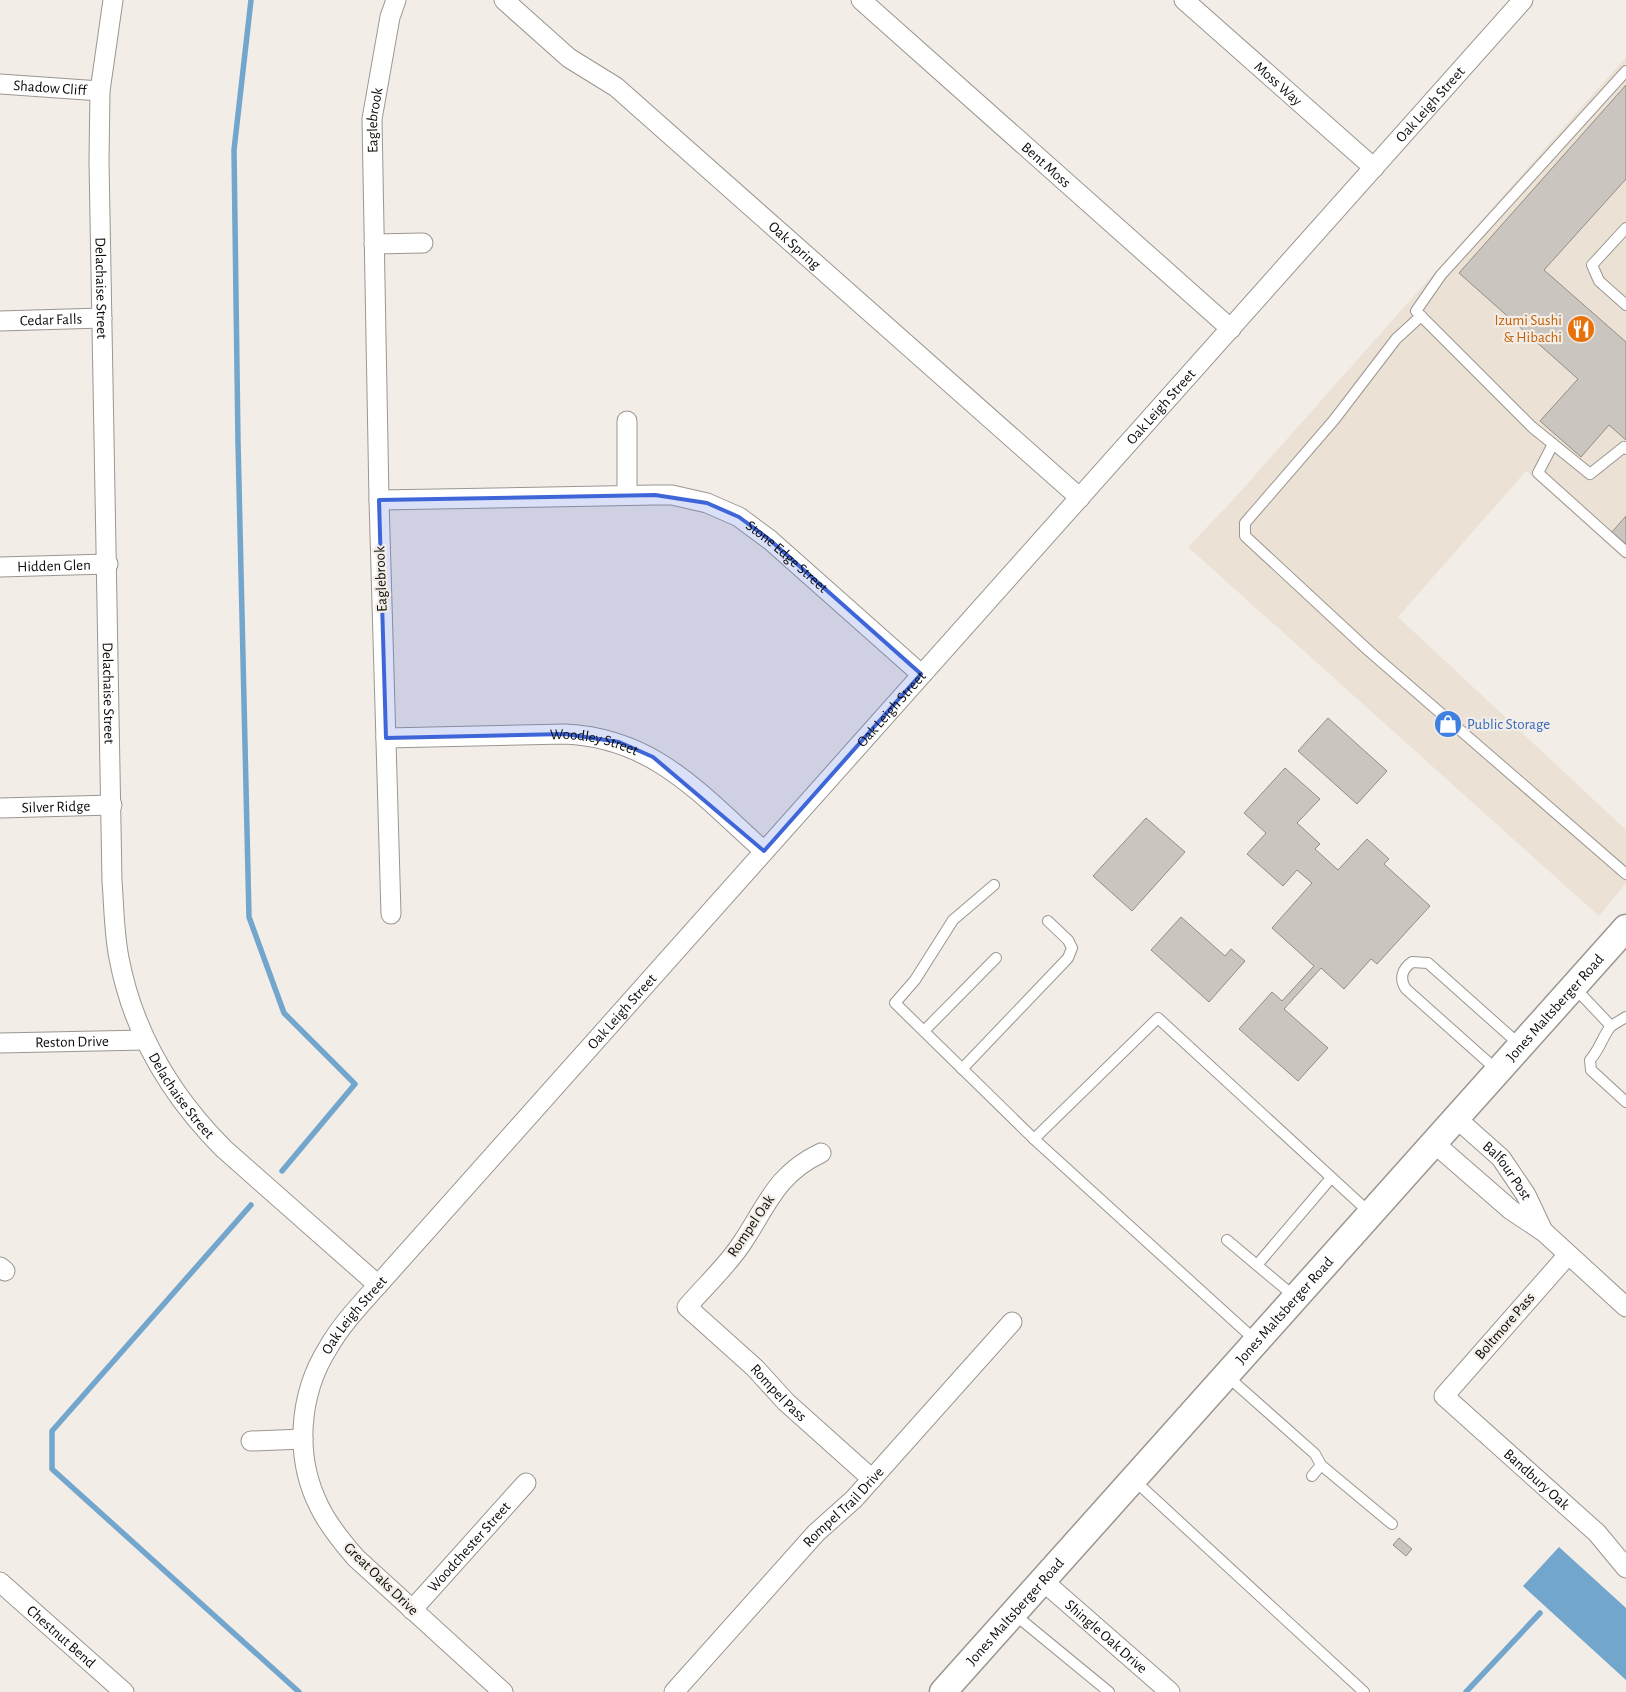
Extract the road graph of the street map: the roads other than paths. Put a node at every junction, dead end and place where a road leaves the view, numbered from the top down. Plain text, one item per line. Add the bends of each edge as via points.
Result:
1 (113, 0) edge
2 (396, 0) edge
3 (504, 0) edge
4 (861, 0) edge
5 (1184, 0) edge
6 (1516, 2) edge
7 (1626, 71) edge
8 (0, 84) edge
9 (100, 91) junction
10 (1374, 168) junction
11 (1626, 228) edge
12 (423, 243) dead end
13 (374, 244) junction
14 (1626, 305) edge
15 (1421, 316) junction
16 (102, 318) junction
17 (0, 321) edge
18 (1231, 329) junction
19 (627, 421) dead end
20 (1553, 444) junction
21 (1626, 449) edge
22 (627, 495) junction
23 (1080, 498) junction
24 (379, 500) junction
25 (1626, 552) edge
26 (108, 564) junction
27 (0, 567) edge
28 (921, 674) junction
29 (386, 738) junction
30 (112, 805) junction
31 (0, 808) edge
32 (764, 851) junction
33 (1626, 874) edge
34 (994, 885) dead end
35 (391, 914) dead end
36 (1048, 921) dead end
37 (1626, 928) edge
38 (996, 958) dead end
39 (1573, 987) junction
40 (1626, 1017) edge
41 (1611, 1026) junction
42 (924, 1031) junction
43 (145, 1040) junction
44 (0, 1043) edge
45 (1520, 1046) junction
46 (962, 1069) junction
47 (1498, 1071) junction
48 (1626, 1102) edge
49 (1456, 1118) junction
50 (1034, 1139) junction
51 (1434, 1143) junction
52 (821, 1153) dead end
53 (1332, 1178) junction
54 (1370, 1214) junction
55 (1544, 1232) junction
56 (1227, 1240) dead end
57 (1567, 1256) junction
58 (1257, 1265) junction
59 (378, 1285) junction
60 (1296, 1298) junction
61 (687, 1307) joint
62 (1626, 1307) edge
63 (1012, 1322) dead end
64 (1256, 1341) junction
65 (1226, 1376) junction
66 (1444, 1396) joint
67 (304, 1439) junction
68 (251, 1441) dead end
69 (1321, 1465) junction
70 (1312, 1476) dead end
71 (872, 1479) junction
72 (1134, 1479) junction
73 (526, 1483) dead end
74 (1392, 1524) dead end
75 (1626, 1568) edge
76 (1043, 1581) junction
77 (0, 1582) edge
78 (412, 1610) junction
79 (1013, 1614) junction
80 (124, 1692) edge
81 (503, 1692) edge
82 (674, 1692) edge
83 (943, 1692) edge
84 (1109, 1692) edge
85 (1170, 1692) edge
86 (1364, 1692) edge

1 - 9 street, Delachaise Street
2 - 13 street, Eaglebrook via 390,17 372,120
3 - 23 street, Oak Spring via 569,58 616,87
4 - 18 street, Bent Moss
5 - 10 street, Moss Way
6 - 10 street, Oak Leigh Street
7 - 15 lane via 1441,275 1416,311
8 - 9 street, Shadow Cliff
9 - 16 street, Delachaise Street
10 - 18 street, Oak Leigh Street
11 - 14 lane via 1592,265 1599,281
12 - 13 street
13 - 24 street, Eaglebrook
15 - 20 lane
15 - 33 lane via 1396,339 1334,420 1245,523 1245,536 1369,651
16 - 17 street, Cedar Falls
16 - 26 street, Delachaise Street
18 - 23 street, Oak Leigh Street
19 - 22 street
20 - 21 lane via 1590,474 1624,447
20 - 25 lane via 1538,473
22 - 24 street, Stone Edge Street
22 - 28 street, Stone Edge Street via 690,498 739,517 770,540
23 - 28 street, Oak Leigh Street
24 - 29 street, Eaglebrook
26 - 27 street, Hidden Glen
26 - 30 street, Delachaise Street
28 - 32 street, Oak Leigh Street
29 - 32 street, Woodley Street via 583,734 619,742 653,757 681,777
29 - 35 street, Eaglebrook
30 - 31 street, Silver Ridge
30 - 43 street, Delachaise Street via 112,881 119,957
32 - 59 street, Oak Leigh Street
34 - 42 lane via 953,920 915,980 895,1003
36 - 46 lane via 1068,940 1072,948 1068,958
37 - 39 main road, Jones Maltsberger Road
38 - 42 lane
39 - 41 lane
39 - 45 main road, Jones Maltsberger Road
40 - 41 lane
41 - 48 lane via 1590,1060 1591,1070
42 - 46 lane
43 - 44 street, Reston Drive
43 - 59 street, Delachaise Street via 166,1078 200,1125
45 - 47 main road, Jones Maltsberger Road
45 - 47 lane via 1428,963 1418,961 1408,965 1402,974 1406,989
46 - 50 lane
47 - 49 main road, Jones Maltsberger Road
49 - 51 main road, Jones Maltsberger Road
49 - 55 street, Balfour Post via 1502,1158 1526,1195
50 - 53 lane via 1158,1018
50 - 64 lane
51 - 54 main road, Jones Maltsberger Road
51 - 55 street, Balfour Post via 1511,1210
52 - 61 street, Rompel Oak via 807,1159 782,1180 742,1243
53 - 54 lane
53 - 58 lane
54 - 60 main road, Jones Maltsberger Road
55 - 57 street, Balfour Post
56 - 58 lane
57 - 62 street, Balfour Post
57 - 66 street, Boltmore Pass
58 - 60 lane
59 - 67 street, Oak Leigh Street via 328,1348 312,1377 304,1409
60 - 64 main road, Jones Maltsberger Road
61 - 71 street, Rompel Pass
63 - 71 street, Rompel Trail Drive
64 - 65 main road, Jones Maltsberger Road
65 - 69 lane via 1315,1454
65 - 72 main road, Jones Maltsberger Road
66 - 75 street, Bandbury Oak via 1597,1533
67 - 68 street
67 - 78 street, Great Oaks Drive via 310,1485 318,1506 335,1533 356,1558
69 - 70 lane
69 - 74 lane
71 - 82 street, Rompel Trail Drive via 854,1500 816,1533
72 - 76 main road, Jones Maltsberger Road
72 - 86 lane
73 - 78 street, Woodchester Street
76 - 79 main road, Jones Maltsberger Road
76 - 85 street, Shingle Oak Drive
77 - 80 street, Chestnut Bend
78 - 81 street, Great Oaks Drive
79 - 83 main road, Jones Maltsberger Road
79 - 84 lane

